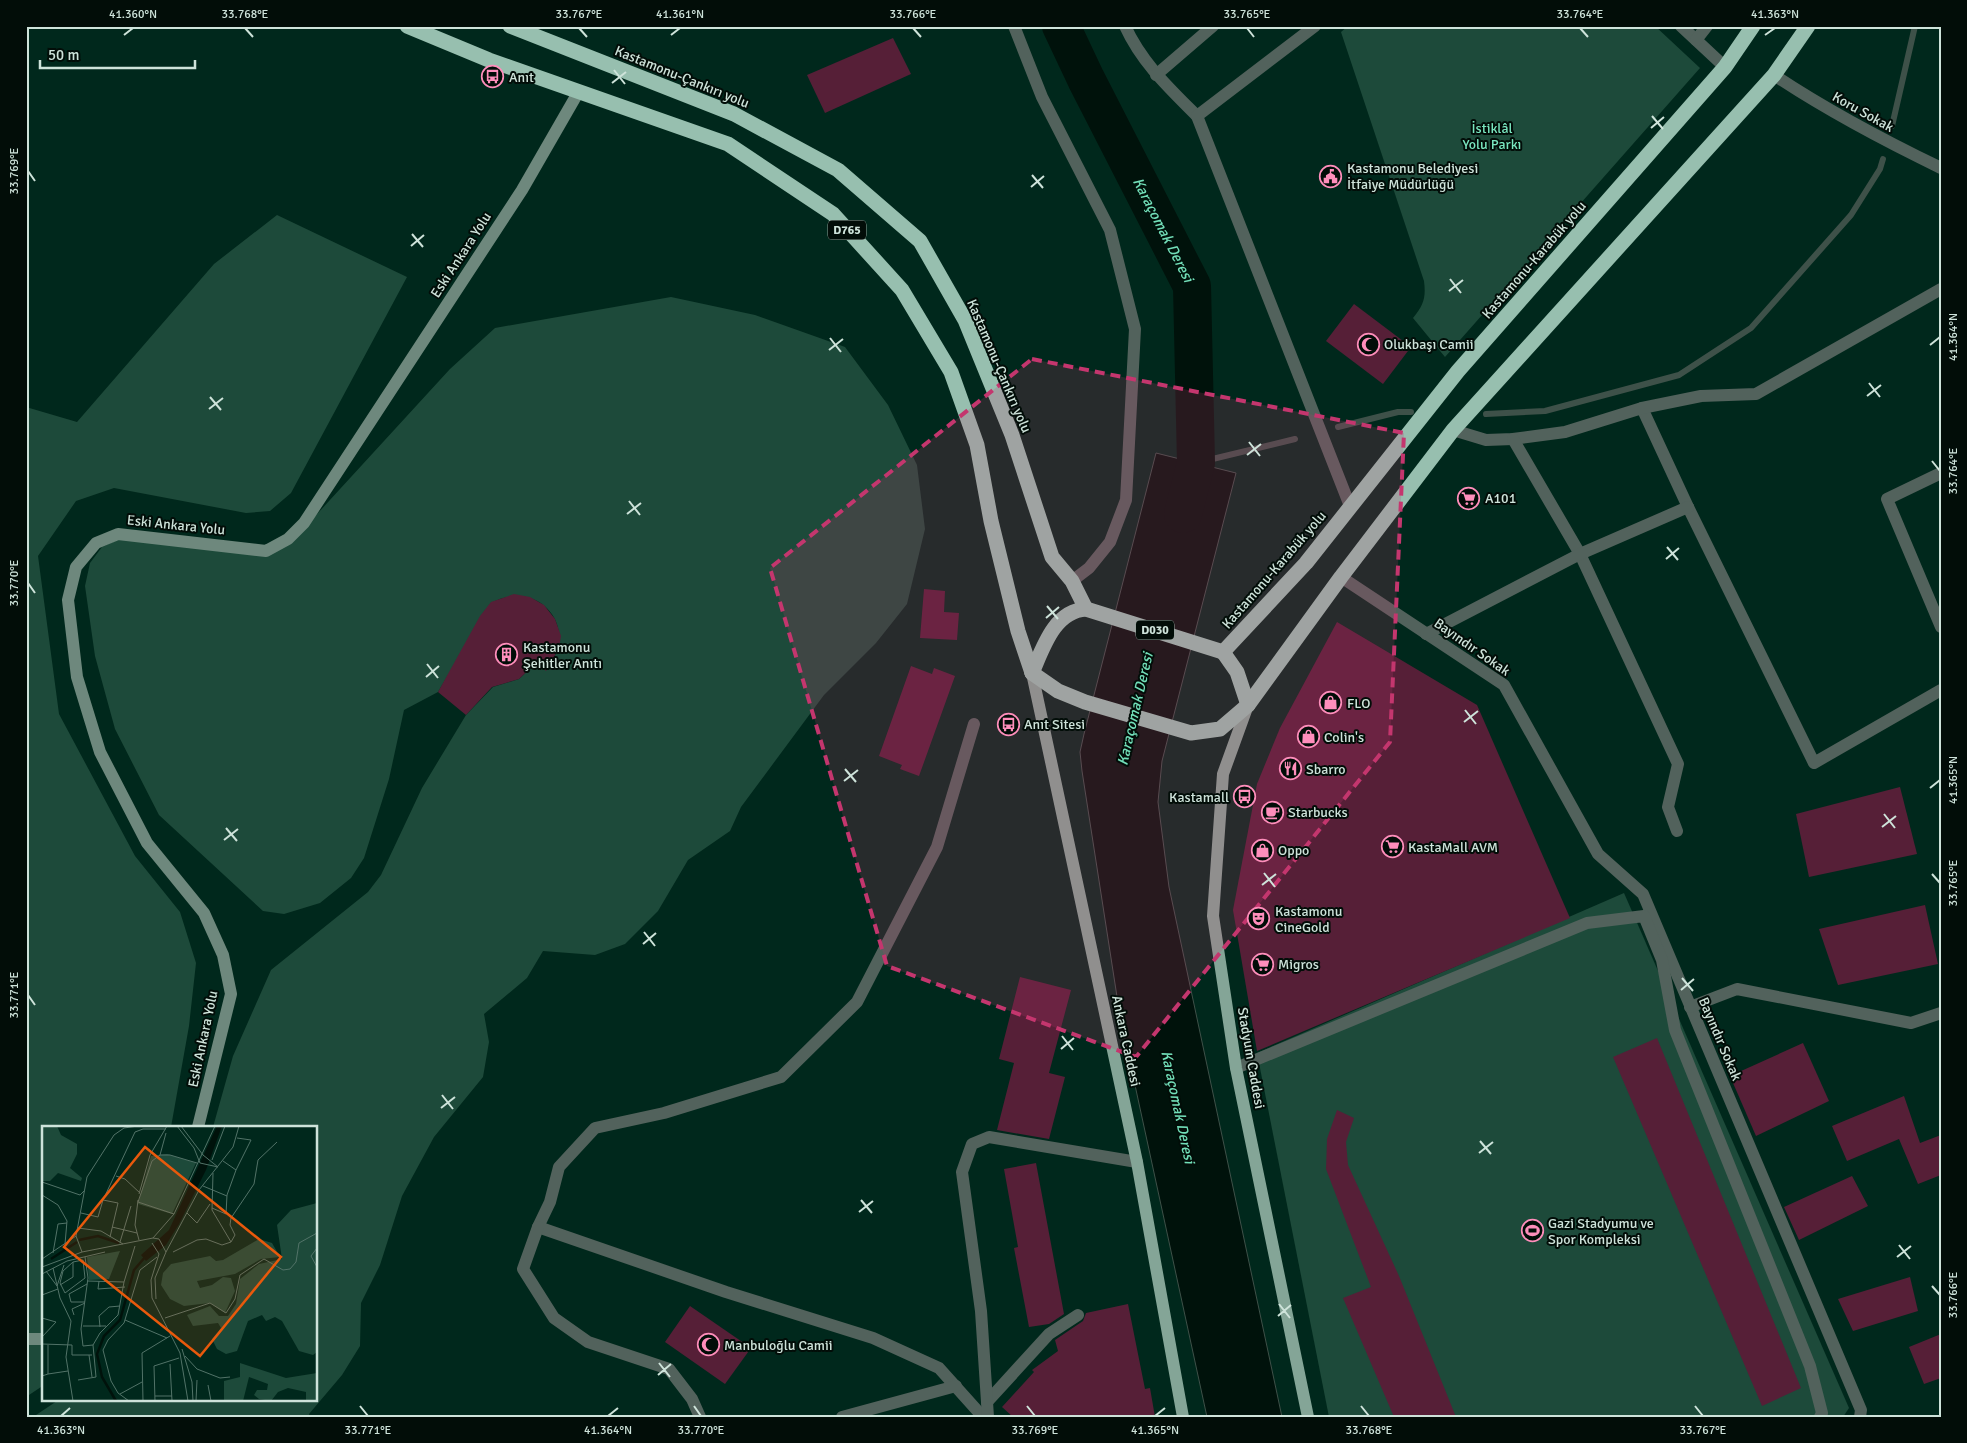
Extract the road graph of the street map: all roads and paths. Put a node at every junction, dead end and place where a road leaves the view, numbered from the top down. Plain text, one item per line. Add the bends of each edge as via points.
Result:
1 (407, 26) edge
2 (510, 26) edge
3 (1014, 26) edge
4 (1125, 26) edge
5 (1213, 26) edge
6 (1315, 26) edge
7 (1681, 26) edge
8 (1707, 26) edge
9 (1754, 26) edge
10 (1808, 26) edge
11 (1696, 40) junction
12 (1725, 68) junction
13 (1156, 75) junction
14 (1774, 75) junction
15 (579, 91) junction
16 (1197, 116) junction
17 (1941, 168) edge
18 (1941, 289) edge
19 (1642, 408) junction
20 (1453, 430) junction
21 (1513, 439) junction
22 (1941, 473) edge
23 (1350, 506) junction
24 (1688, 507) junction
25 (1580, 554) junction
26 (1340, 577) junction
27 (1072, 581) junction
28 (1086, 609) junction
29 (1941, 627) edge
30 (1426, 634) junction
31 (1223, 652) junction
32 (1032, 673) junction
33 (1941, 690) edge
34 (1248, 705) junction
35 (974, 724) dead end
36 (1676, 831) dead end
37 (1690, 1006) junction
38 (1941, 1013) edge
39 (1236, 1068) junction
40 (198, 1126) edge
41 (1137, 1162) junction
42 (538, 1227) junction
43 (1078, 1314) dead end
44 (42, 1339) edge
45 (26, 1340) edge
46 (956, 1386) junction
47 (987, 1402) junction
48 (700, 1417) edge
49 (842, 1417) edge
50 (983, 1417) edge
51 (988, 1417) edge
52 (1183, 1417) edge
53 (1308, 1417) edge
54 (1820, 1417) edge
55 (1860, 1417) edge

1 - 15 highway, D765 via 489,60
2 - 27 highway, Kastamonu-Çankırı yolu / D765 via 734,114 838,170 920,241 965,320 1012,434 1052,557
3 - 27 street via 1042,98 1110,230 1135,329 1126,500 1110,542 1089,568
4 - 13 street
5 - 13 street
6 - 16 street
7 - 11 street
8 - 11 street
9 - 12 highway, Kastamonu-Karabük yolu
10 - 14 highway
11 - 12 street
12 - 23 highway, Kastamonu-Karabük yolu via 1458,371
13 - 16 street
14 - 17 street, Koru Sokak via 1855,125
14 - 20 highway
15 - 32 highway, D765 via 728,144 833,214 902,290 951,372 977,446 1018,631
15 - 40 street, Eski Ankara Yolu via 522,190 304,523 288,539 266,551 118,534 96,543 76,567 68,600 77,677 100,752 147,842 204,914 223,955 231,994
16 - 23 street
18 - 19 street via 1756,394 1701,396
19 - 21 street via 1565,432
19 - 24 street
20 - 21 street via 1486,440
20 - 26 highway
21 - 25 street
22 - 29 street via 1887,499
23 - 31 highway, Kastamonu-Karabük yolu via 1306,563
24 - 25 street
24 - 33 street via 1814,763
25 - 30 street
25 - 36 street via 1678,764 1668,807
26 - 30 street, Bayındır Sokak
26 - 34 highway
27 - 28 highway, Kastamonu-Çankırı yolu / D765
28 - 31 highway, D030
28 - 32 highway via 1076,609 1055,626
30 - 37 street, Bayındır Sokak via 1504,686 1598,854 1643,894
31 - 34 highway via 1237,672
32 - 34 highway via 1058,691 1085,702 1191,733 1220,729
32 - 41 main road, Ankara Caddesi
34 - 39 main road, Stadyum Caddesi via 1224,774 1213,916
35 - 42 street via 937,847 857,1002 781,1077 664,1114 595,1128 559,1167 550,1202
37 - 38 street via 1737,989 1911,1023
37 - 55 street, Bayındır Sokak via 1861,1410
39 - 53 main road, Stadyum Caddesi
39 - 54 street via 1587,923 1644,916 1662,960 1675,1030 1810,1366 1822,1413
41 - 47 street via 989,1137 972,1144 962,1172 981,1311
41 - 52 main road, Ankara Caddesi
42 - 46 street via 726,1292 873,1338 940,1368
42 - 48 street via 523,1269 554,1318 588,1342 669,1369 692,1399
43 - 47 street via 1049,1334
44 - 45 street
46 - 49 street
46 - 50 street
47 - 51 street

